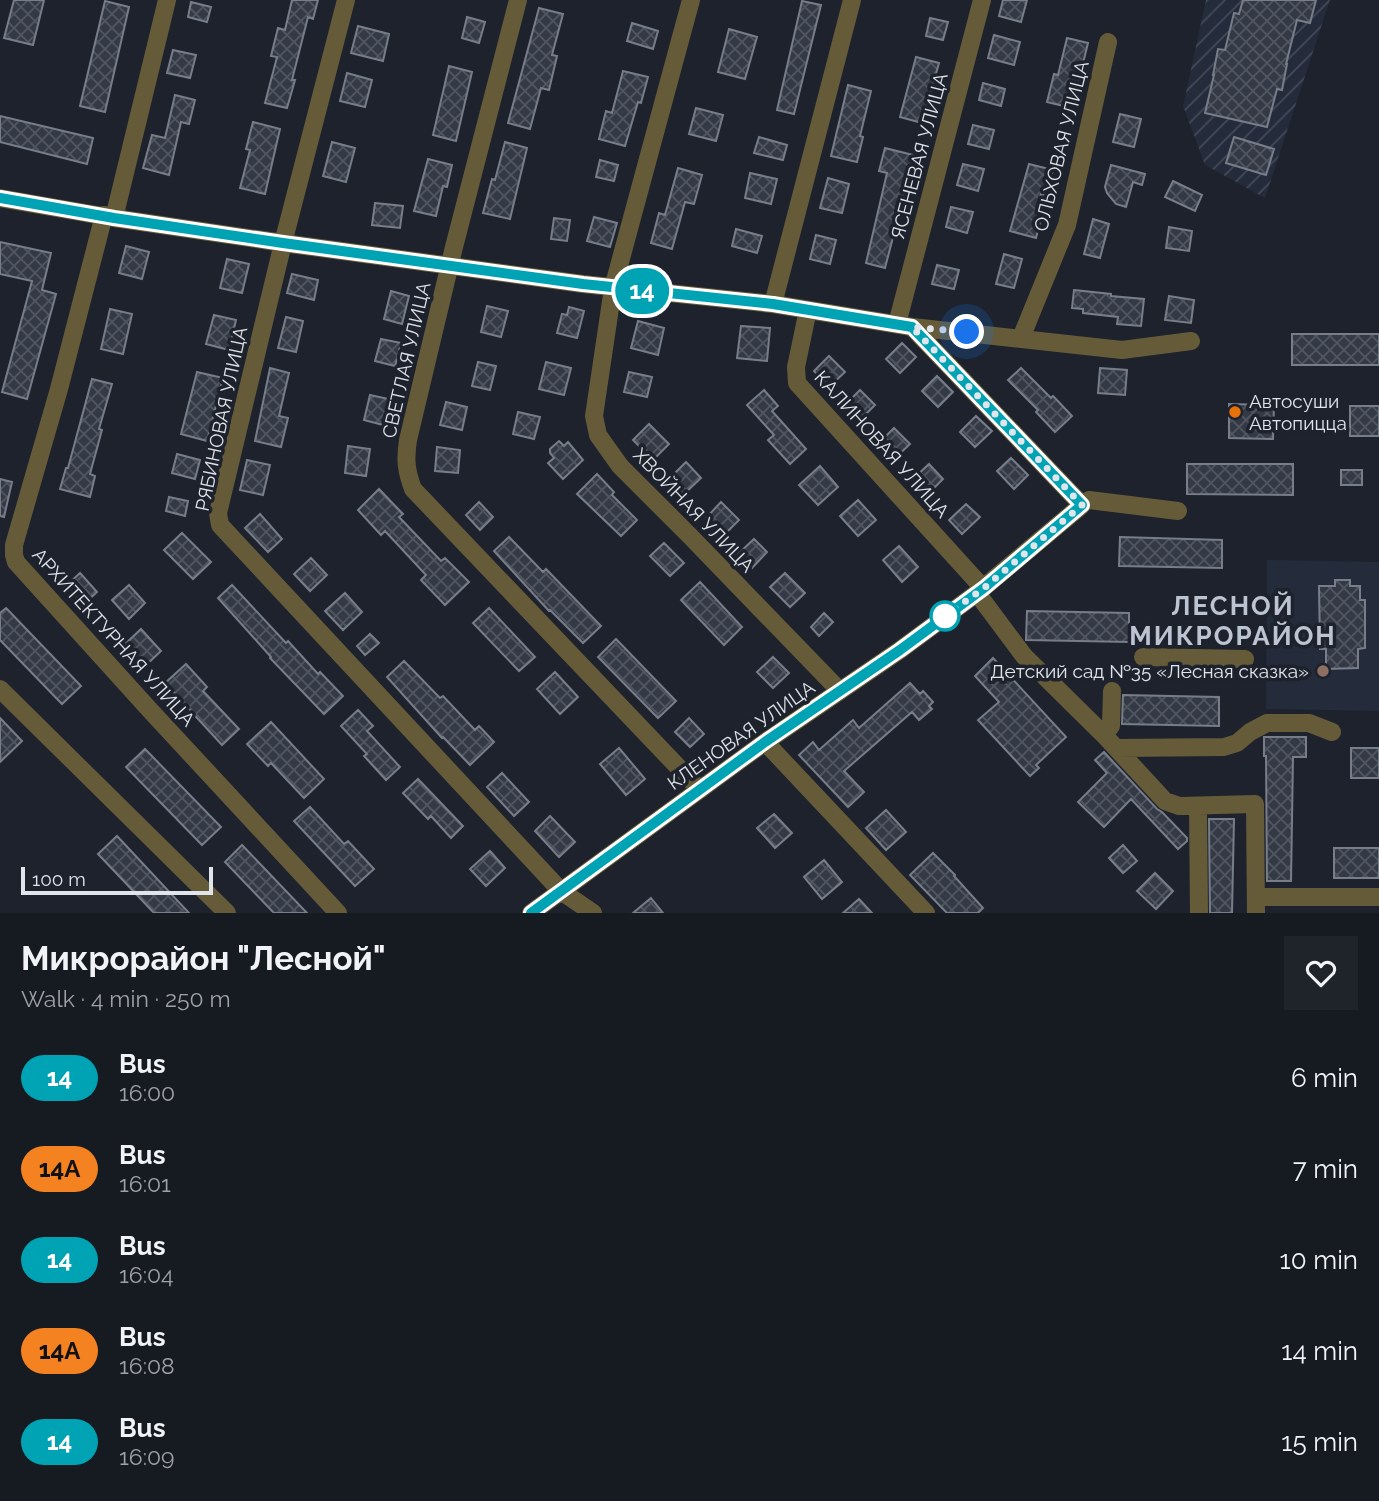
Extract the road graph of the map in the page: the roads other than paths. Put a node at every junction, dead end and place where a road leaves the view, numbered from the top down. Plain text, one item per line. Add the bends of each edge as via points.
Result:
1 (167, 0) edge
2 (346, 0) edge
3 (518, 0) edge
4 (691, 0) edge
5 (852, 0) edge
6 (982, 0) edge
7 (1108, 42) dead end
8 (0, 198) edge
9 (109, 216) junction
10 (283, 243) junction
11 (450, 265) junction
12 (613, 288) junction
13 (773, 304) junction
14 (808, 310) junction
15 (904, 325) junction
16 (1021, 338) junction
17 (1191, 341) dead end
18 (1085, 503) junction
19 (1178, 511) dead end
20 (7, 544) edge
21 (980, 590) junction
22 (1143, 657) dead end
23 (1245, 659) dead end
24 (0, 688) edge
25 (840, 691) junction
26 (1112, 691) dead end
27 (1332, 732) dead end
28 (765, 742) junction
29 (1110, 742) junction
30 (699, 790) junction
31 (1198, 806) junction
32 (561, 891) junction
33 (1379, 897) edge
34 (1256, 905) edge
35 (227, 913) edge
36 (338, 913) edge
37 (531, 913) edge
38 (593, 913) edge
39 (926, 913) edge
40 (1199, 913) edge

1 - 9 street, АРХИТЕКТУРНАЯ УЛИЦА
2 - 10 street, РЯБИНОВАЯ УЛИЦА
3 - 11 street, СВЕТЛАЯ УЛИЦА
4 - 12 street, ХВОЙНАЯ УЛИЦА
5 - 13 street
6 - 15 street, ЯСЕНЕВАЯ УЛИЦА
7 - 16 street, ОЛЬХОВАЯ УЛИЦА via 1067,225
8 - 9 street
9 - 10 street
9 - 20 street, АРХИТЕКТУРНАЯ УЛИЦА via 59,389
10 - 11 street
10 - 32 street, РЯБИНОВАЯ УЛИЦА via 218,513 220,525
11 - 12 street
11 - 30 street, СВЕТЛАЯ УЛИЦА via 408,440 407,472 413,489
12 - 13 street
12 - 25 street, ХВОЙНАЯ УЛИЦА via 594,416 598,435 620,467
13 - 14 street
14 - 15 street
14 - 21 street, КАЛИНОВАЯ УЛИЦА via 797,383
15 - 16 street
15 - 18 street
16 - 17 street via 1122,350
18 - 19 street
18 - 21 street, КЛЕНОВАЯ УЛИЦА
20 - 36 street, АРХИТЕКТУРНАЯ УЛИЦА via 16,562
21 - 25 street, КЛЕНОВАЯ УЛИЦА
21 - 29 street via 1024,656
22 - 23 street
24 - 35 street
25 - 28 street, КЛЕНОВАЯ УЛИЦА
26 - 29 street
27 - 29 street via 1309,723 1267,723 1224,747
28 - 30 street, КЛЕНОВАЯ УЛИЦА
28 - 39 street
29 - 31 street via 1165,801 1179,807
30 - 32 street, КЛЕНОВАЯ УЛИЦА
31 - 34 street via 1255,804
31 - 40 street
32 - 37 street, КЛЕНОВАЯ УЛИЦА
32 - 38 street
33 - 34 street

